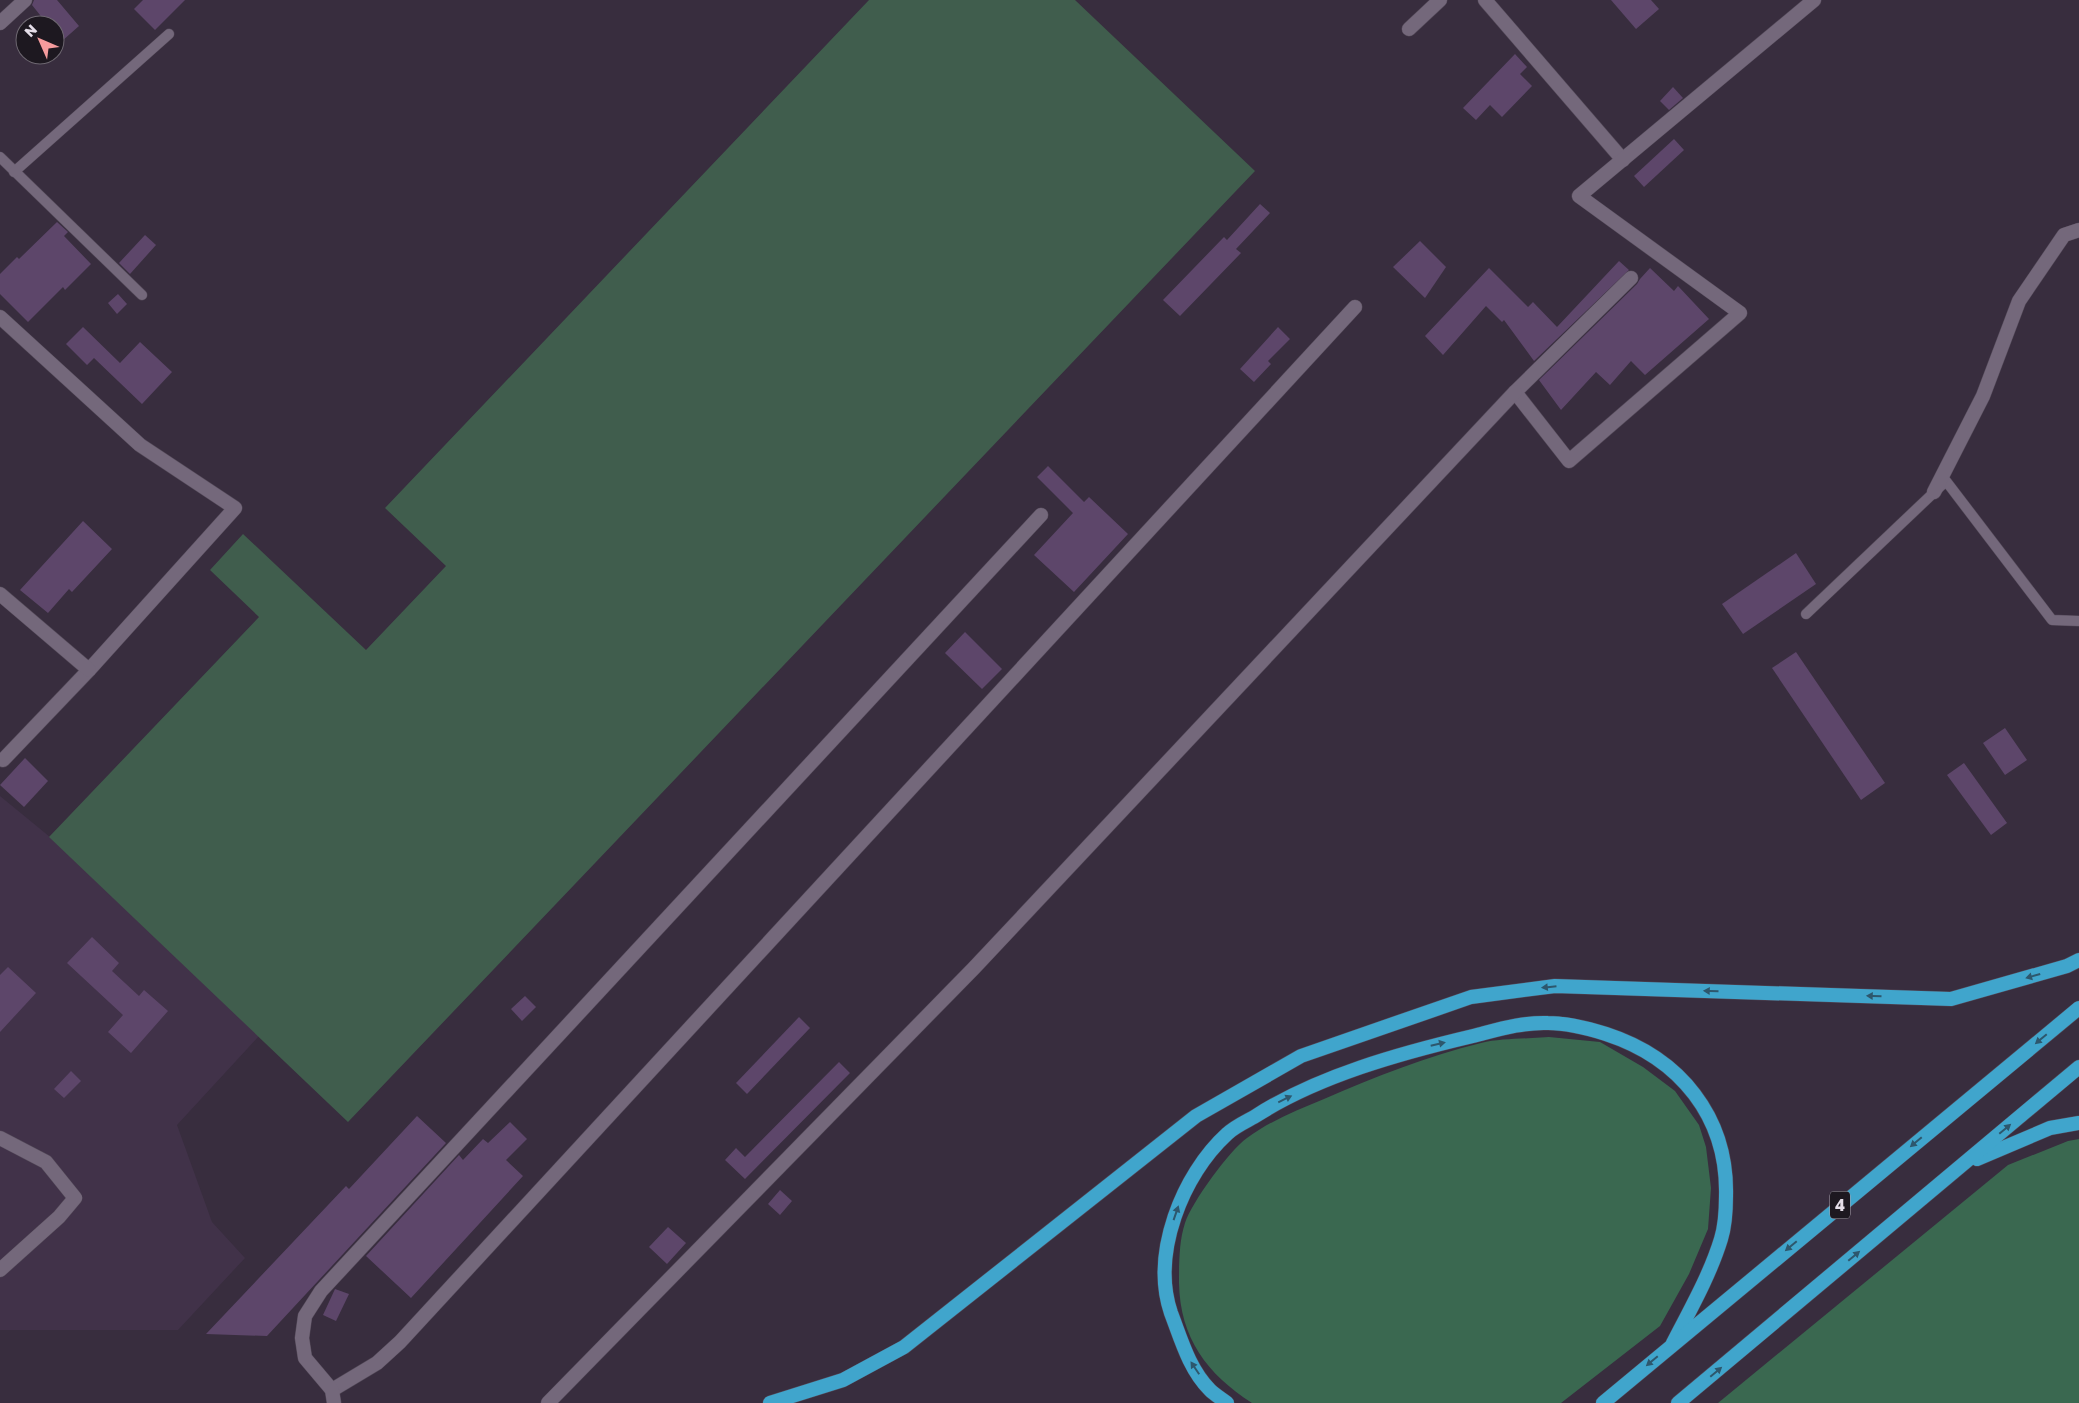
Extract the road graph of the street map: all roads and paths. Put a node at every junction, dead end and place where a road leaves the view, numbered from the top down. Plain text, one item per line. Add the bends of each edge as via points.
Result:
1 (25, 0) edge
2 (1440, 0) edge
3 (1485, 0) edge
4 (1814, 0) edge
5 (0, 23) edge
6 (1409, 29) dead end
7 (169, 34) dead end
8 (0, 157) edge
9 (1623, 160) junction
10 (14, 172) junction
11 (2079, 230) edge
12 (1631, 278) dead end
13 (142, 295) dead end
14 (1355, 307) dead end
15 (0, 317) edge
16 (1515, 392) junction
17 (1934, 492) junction
18 (1041, 515) dead end
19 (0, 594) edge
20 (1806, 614) dead end
21 (2079, 621) edge
22 (89, 670) junction
23 (3, 760) dead end
24 (2079, 960) edge
25 (2079, 1008) edge
26 (2079, 1066) edge
27 (2079, 1123) edge
28 (0, 1138) edge
29 (1963, 1165) junction
30 (0, 1270) edge
31 (1673, 1343) junction
32 (333, 1397) edge
33 (548, 1403) edge
34 (770, 1403) edge
35 (1227, 1403) edge
36 (1602, 1403) edge
37 (1678, 1403) edge

1 - 5 street
2 - 6 street
3 - 9 street
4 - 9 street
7 - 10 lane
8 - 10 lane
9 - 16 street via 1579,196 1740,313 1569,461
10 - 13 lane
11 - 17 street via 2064,235 2019,301 1983,396
12 - 16 street
14 - 32 street via 400,1342
15 - 22 street via 140,445 235,508
16 - 33 street via 980,961
17 - 20 lane
17 - 21 lane via 1946,481 2052,620
18 - 32 street via 321,1291 306,1316 302,1338 305,1358
19 - 22 street
22 - 23 street
24 -> 34 highway via 1951,999 1555,986 1471,997 1301,1056 1212,1107 904,1347 843,1380
25 -> 31 highway, 4
29 -> 26 highway
27 - 29 highway via 2050,1128
28 - 30 street via 46,1162 74,1198 59,1217
37 -> 29 highway
35 -> 31 highway via 1209,1390 1186,1355 1167,1300 1164,1272 1175,1213 1205,1159 1227,1134 1270,1106 1318,1083 1420,1048 1516,1025 1547,1022 1581,1026 1646,1051 1674,1071 1696,1095 1714,1125 1727,1175 1721,1239
31 -> 36 highway, 4

